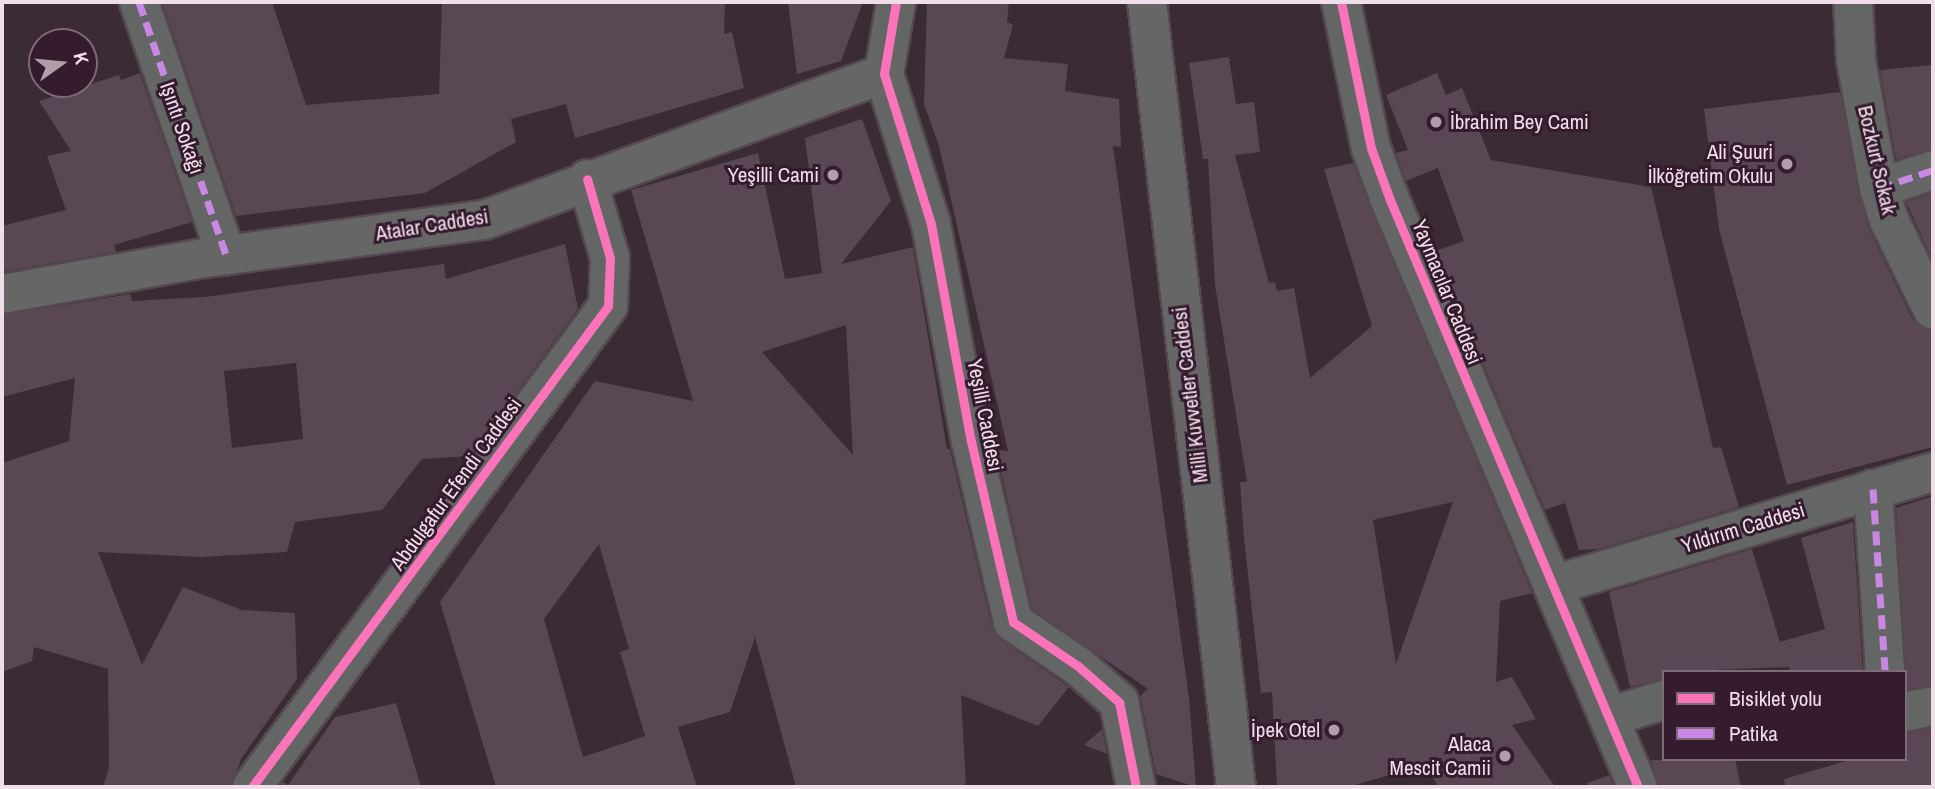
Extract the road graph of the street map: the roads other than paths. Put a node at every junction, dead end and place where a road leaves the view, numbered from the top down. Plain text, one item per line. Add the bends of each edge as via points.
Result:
1 (139, 2) edge
2 (896, 2) edge
3 (1127, 2) edge
4 (1147, 2) edge
5 (1341, 2) edge
6 (1853, 2) edge
7 (884, 74) junction
8 (1156, 99) junction
9 (1933, 170) edge
10 (587, 179) junction
11 (1879, 188) junction
12 (226, 255) junction
13 (2, 294) edge
14 (1933, 310) edge
15 (1933, 472) edge
16 (1873, 489) junction
17 (1553, 585) junction
18 (1885, 670) edge
19 (1662, 701) edge
20 (1933, 706) edge
21 (1907, 712) edge
22 (1611, 716) junction
23 (252, 787) edge
24 (1136, 787) edge
25 (1236, 787) edge
26 (1638, 787) edge

1 - 12 street, Işıntı Sokağı
2 - 7 street, Yeşilli Caddesi
3 - 8 main road
4 - 8 main road, Milli Kuvvetler Caddesi
5 - 17 street, Yaymacılar Caddesi via 1381,174
6 - 11 street, Bozkurt Sokak via 1856,60
7 - 10 main road, Atalar Caddesi
7 - 24 street, Yeşilli Caddesi via 931,223 971,441 1013,622 1079,666 1119,702
8 - 25 main road, Milli Kuvvetler Caddesi
9 - 11 street
10 - 12 main road, Atalar Caddesi via 484,220
10 - 23 street, Abdulgafur Efendi Caddesi via 610,258 608,306
11 - 14 street, Bozkurt Sokak
12 - 13 main road, Atalar Caddesi
15 - 16 street, Yıldırım Caddesi
16 - 17 street, Yıldırım Caddesi
16 - 18 street
17 - 22 street, Yaymacılar Caddesi
19 - 22 street
20 - 21 street
22 - 26 street, Yaymacılar Caddesi

